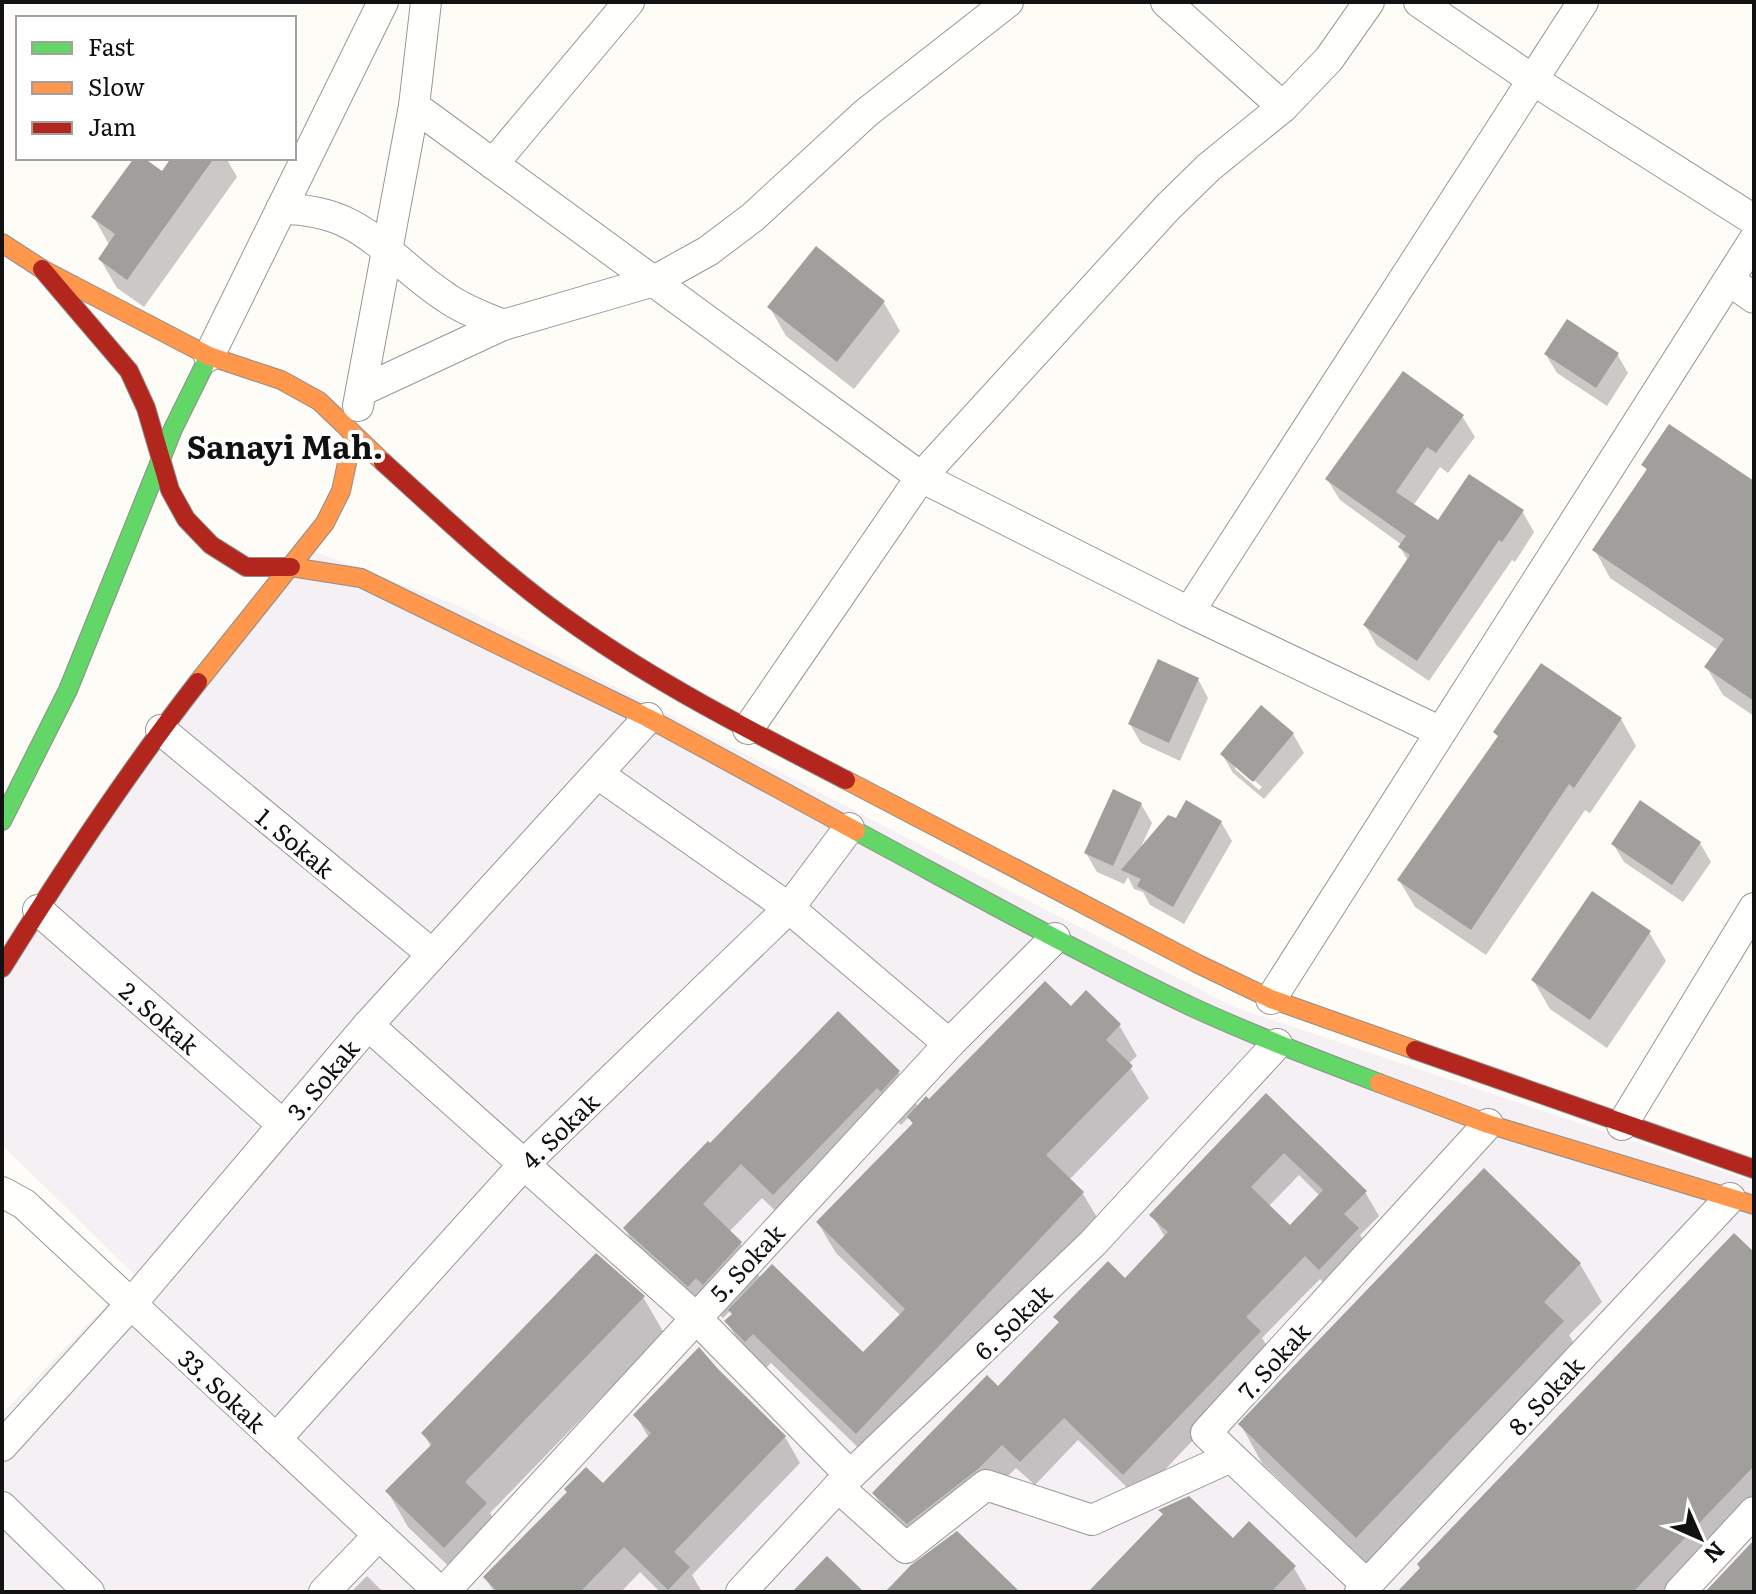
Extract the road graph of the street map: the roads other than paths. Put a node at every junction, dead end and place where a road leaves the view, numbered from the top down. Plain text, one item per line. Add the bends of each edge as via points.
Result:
1 (383, 2) edge
2 (426, 2) edge
3 (629, 2) edge
4 (1008, 2) edge
5 (1166, 2) edge
6 (1369, 2) edge
7 (1419, 2) edge
8 (1583, 2) edge
9 (1533, 80) junction
10 (414, 106) junction
11 (1283, 107) junction
12 (493, 164) junction
13 (281, 209) junction
14 (1754, 220) edge
15 (1754, 240) edge
16 (2, 243) edge
17 (387, 249) junction
18 (42, 269) junction
19 (1729, 280) junction
20 (654, 281) junction
21 (1754, 298) edge
22 (503, 325) junction
23 (209, 356) junction
24 (361, 391) junction
25 (353, 435) junction
26 (161, 460) junction
27 (921, 477) junction
28 (288, 567) junction
29 (1189, 612) junction
30 (648, 718) junction
31 (748, 729) junction
32 (161, 730) junction
33 (1439, 731) junction
34 (598, 774) junction
35 (2, 821) edge
36 (849, 828) junction
37 (789, 908) junction
38 (1754, 908) edge
39 (38, 910) junction
40 (1055, 938) junction
41 (432, 954) junction
42 (2, 968) edge
43 (1271, 999) junction
44 (368, 1025) junction
45 (949, 1044) junction
46 (1277, 1044) junction
47 (1488, 1124) junction
48 (283, 1125) junction
49 (1622, 1125) junction
50 (525, 1163) junction
51 (1754, 1169) edge
52 (2, 1192) edge
53 (1742, 1202) edge
54 (131, 1304) junction
55 (695, 1317) junction
56 (276, 1439) junction
57 (2, 1446) edge
58 (1231, 1457) junction
59 (844, 1481) junction
60 (2, 1507) edge
61 (1754, 1512) edge
62 (379, 1535) junction
63 (1363, 1588) edge
64 (89, 1592) edge
65 (324, 1592) edge
66 (442, 1592) edge
67 (741, 1592) edge
68 (1680, 1592) edge

1 - 13 street
2 - 10 street
3 - 12 street
4 - 20 street via 866,113 753,217 708,251
5 - 11 street
6 - 11 street via 1329,59
7 - 9 street
8 - 9 street
9 - 14 street
9 - 29 street
10 - 12 street
10 - 17 street
11 - 27 street via 1167,208
12 - 20 street
13 - 17 street via 343,219
13 - 23 street
15 - 19 street
16 - 18 street
17 - 22 street via 447,299
17 - 24 street
18 - 23 street
18 - 26 street via 129,371
19 - 21 street
19 - 33 street
20 - 22 street
20 - 27 street
22 - 24 street
23 - 25 street via 281,380 319,401
23 - 26 street
24 - 25 street
25 - 28 street via 337,505 312,544
25 - 31 street via 488,556 576,626
26 - 28 street via 186,519 211,545 246,567
26 - 35 street via 71,682
27 - 29 street
27 - 31 street
28 - 30 street via 361,578
28 - 32 street
29 - 33 street
30 - 34 street, 3. Sokak
30 - 36 street
31 - 43 street
32 - 39 street
32 - 41 street, 1. Sokak
33 - 43 street
34 - 37 street
34 - 41 street, 3. Sokak
36 - 37 street, 4. Sokak
36 - 40 street
37 - 45 street
37 - 50 street, 4. Sokak
38 - 49 street
39 - 42 street
39 - 48 street, 2. Sokak
40 - 45 street, 5. Sokak
40 - 46 street
41 - 44 street, 3. Sokak
43 - 49 street
44 - 48 street, 3. Sokak
44 - 50 street
45 - 55 street, 5. Sokak
46 - 47 street
46 - 59 street, 6. Sokak via 1093,1243
47 - 53 street
47 - 58 street, 7. Sokak via 1206,1433
48 - 54 street, 3. Sokak
49 - 51 street
50 - 55 street
50 - 56 street, 4. Sokak
52 - 54 street, 33. Sokak via 24,1204
53 - 63 street, 8. Sokak
54 - 56 street, 33. Sokak
54 - 57 street, 3. Sokak
55 - 59 street
55 - 66 street, 5. Sokak
56 - 62 street, 33. Sokak
58 - 59 street via 1092,1520 986,1485 906,1548
58 - 63 street, 7. Sokak
59 - 67 street, 6. Sokak
60 - 64 street
61 - 68 street
62 - 65 street
62 - 66 street, 33. Sokak

